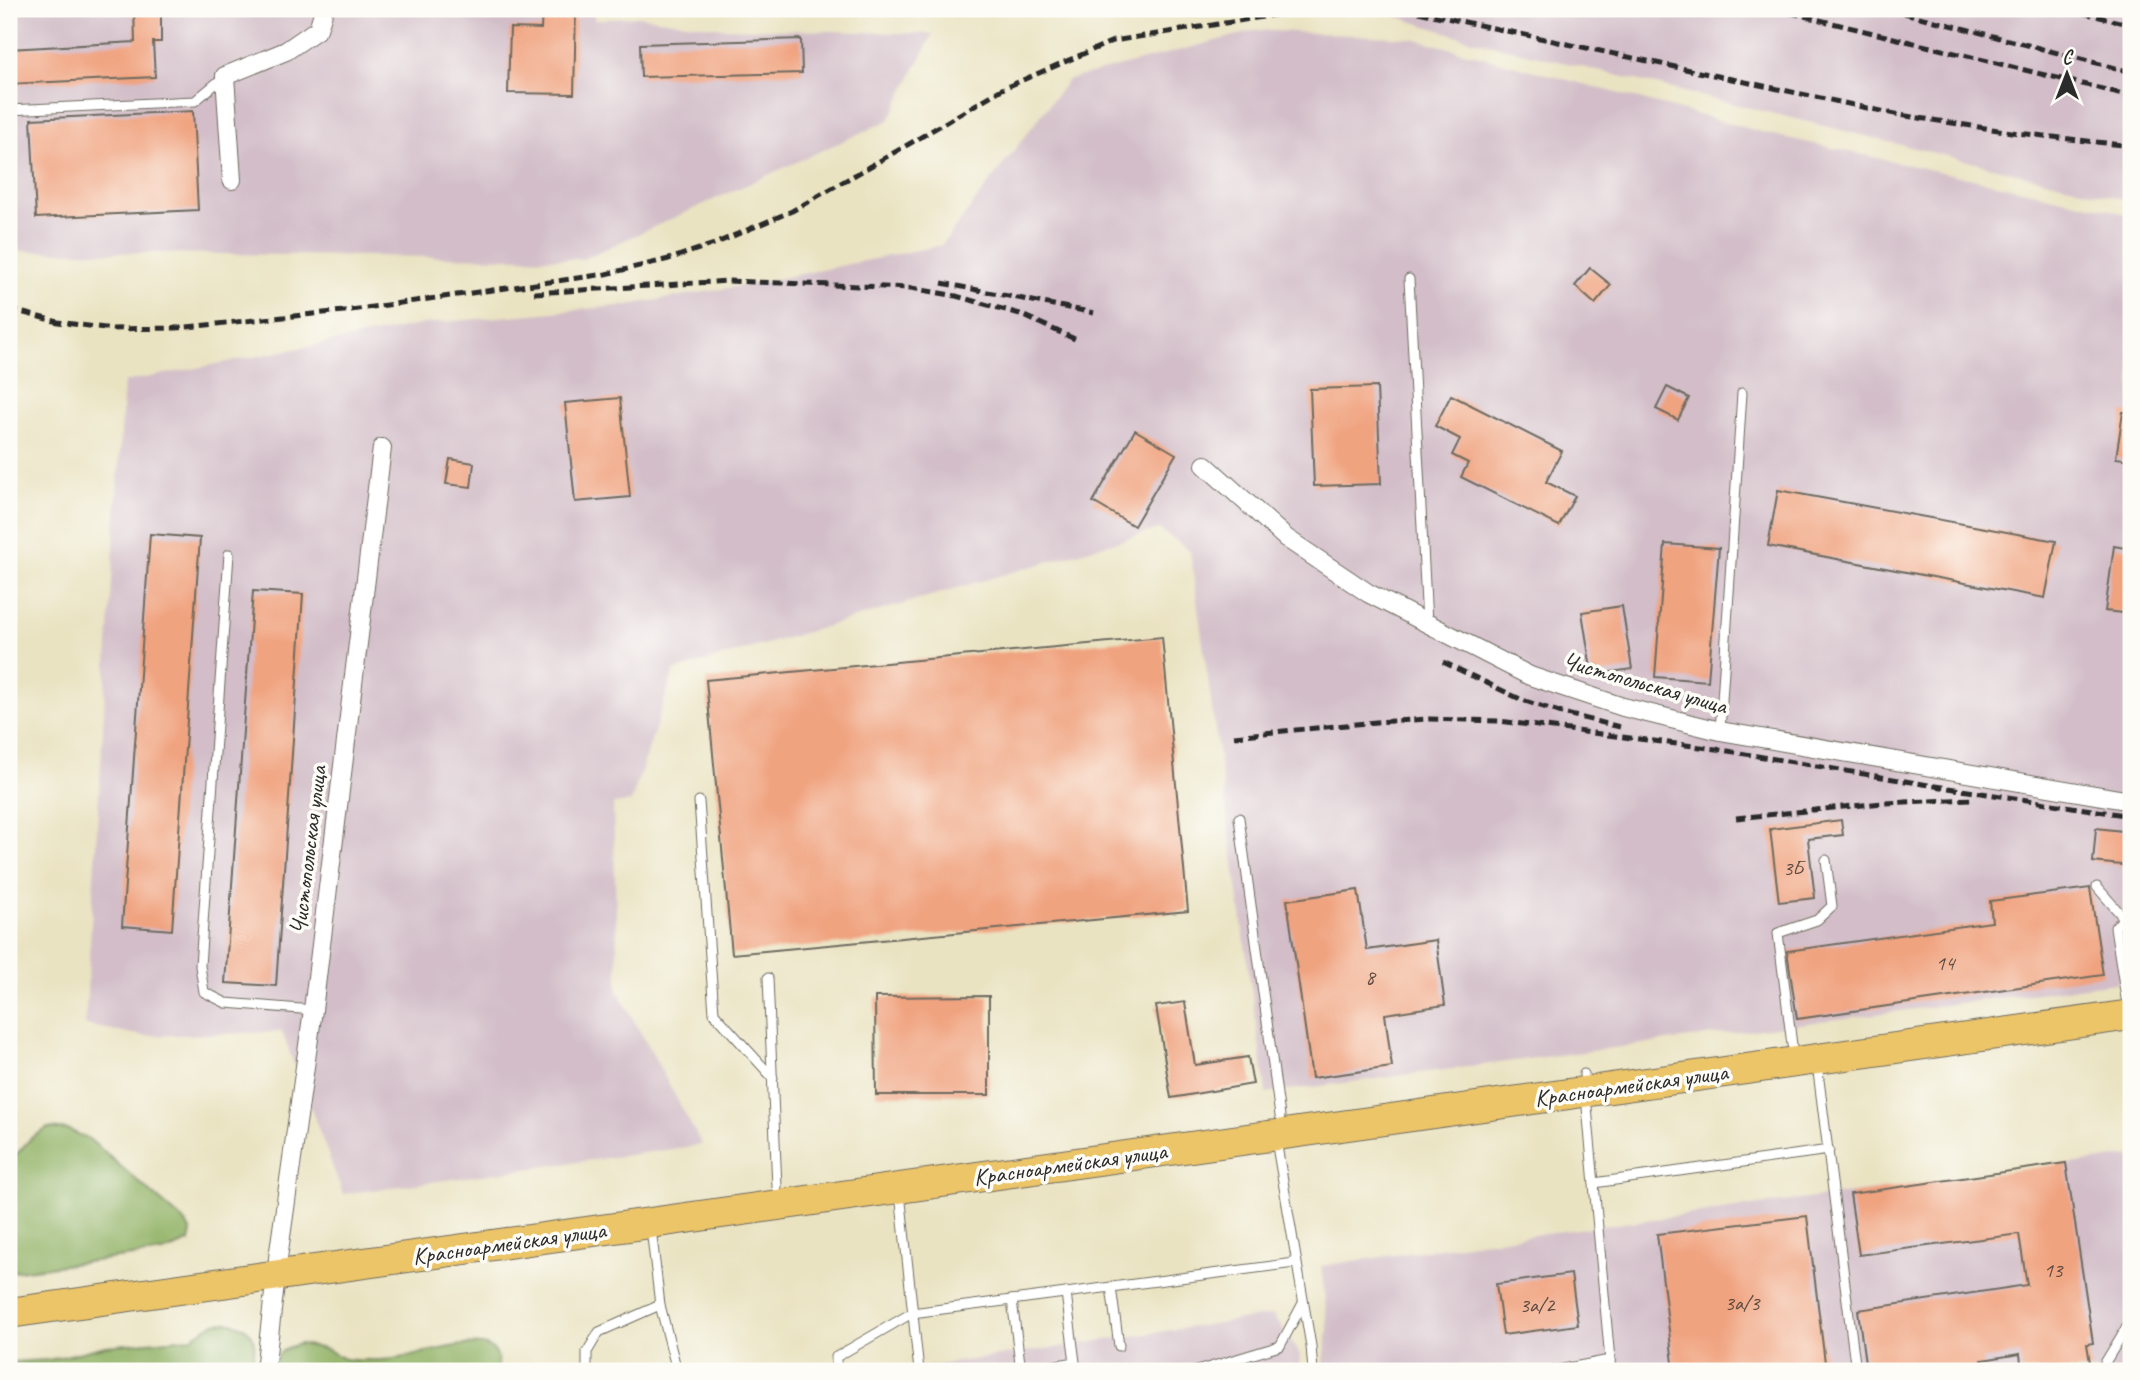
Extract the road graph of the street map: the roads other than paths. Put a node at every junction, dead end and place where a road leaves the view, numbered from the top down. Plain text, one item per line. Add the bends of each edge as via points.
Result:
1 (324, 9) edge
2 (225, 76) junction
3 (9, 110) edge
4 (232, 180) dead end
5 (1409, 279) dead end
6 (1741, 393) dead end
7 (382, 448) dead end
8 (1205, 465) dead end
9 (229, 554) dead end
10 (1427, 623) junction
11 (1720, 731) junction
12 (699, 801) dead end
13 (2131, 801) edge
14 (1239, 818) dead end
15 (1826, 860) dead end
16 (2097, 887) dead end
17 (2128, 915) edge
18 (768, 978) dead end
19 (2130, 1003) edge
20 (313, 1010) junction
21 (1805, 1052) junction
22 (772, 1078) junction
23 (1585, 1083) junction
24 (1278, 1126) junction
25 (1829, 1150) junction
26 (1594, 1183) junction
27 (777, 1187) junction
28 (900, 1188) junction
29 (650, 1223) junction
30 (1296, 1263) junction
31 (277, 1267) junction
32 (1111, 1287) junction
33 (1066, 1293) junction
34 (9, 1295) edge
35 (1012, 1300) junction
36 (1303, 1303) junction
37 (660, 1305) junction
38 (9, 1313) edge
39 (912, 1313) junction
40 (2131, 1320) edge
41 (1119, 1346) dead end
42 (1610, 1360) junction
43 (265, 1371) edge
44 (587, 1371) edge
45 (677, 1371) edge
46 (836, 1371) edge
47 (919, 1371) edge
48 (1022, 1371) edge
49 (1198, 1371) edge
50 (1312, 1371) edge
51 (1553, 1371) edge
52 (1611, 1371) edge
53 (1856, 1371) edge
54 (2100, 1371) edge

1 - 2 street via 318,29 286,51
2 - 3 lane via 195,102
2 - 4 street
5 - 10 lane
6 - 11 lane
7 - 20 street, Чистопольская улица
8 - 10 street, Чистопольская улица via 1286,538 1368,593
9 - 20 lane via 200,966 204,992 226,1003
10 - 11 street, Чистопольская улица via 1530,676 1623,707
11 - 13 street, Чистопольская улица
12 - 22 lane via 714,1013
14 - 24 lane
15 - 21 lane via 1832,905 1817,920 1778,933
16 - 17 lane
17 - 19 lane via 2115,927
18 - 22 lane
19 - 21 main road, Красноармейская улица
20 - 31 street, Чистопольская улица
21 - 23 main road, Красноармейская улица
21 - 25 lane
22 - 27 lane
23 - 24 main road, Красноармейская улица
23 - 26 lane
24 - 27 main road, Красноармейская улица
24 - 28 main road, Красноармейская улица
24 - 30 lane
25 - 26 lane
25 - 53 lane
26 - 42 lane
27 - 31 main road, Красноармейская улица
28 - 29 main road, Красноармейская улица
28 - 39 lane
29 - 31 main road, Красноармейская улица
29 - 37 lane
30 - 32 lane
30 - 36 lane
31 - 34 main road, Красноармейская улица
31 - 38 main road, Красноармейская улица
31 - 43 street, Чистопольская улица
32 - 33 lane
32 - 41 lane
33 - 35 lane
33 - 48 lane via 1075,1362
35 - 39 lane
35 - 48 lane
36 - 49 lane via 1280,1346
36 - 50 lane
37 - 44 lane via 599,1332 587,1352
37 - 45 lane
39 - 46 lane via 836,1357
39 - 47 lane
40 - 54 lane
42 - 51 lane
42 - 52 lane

